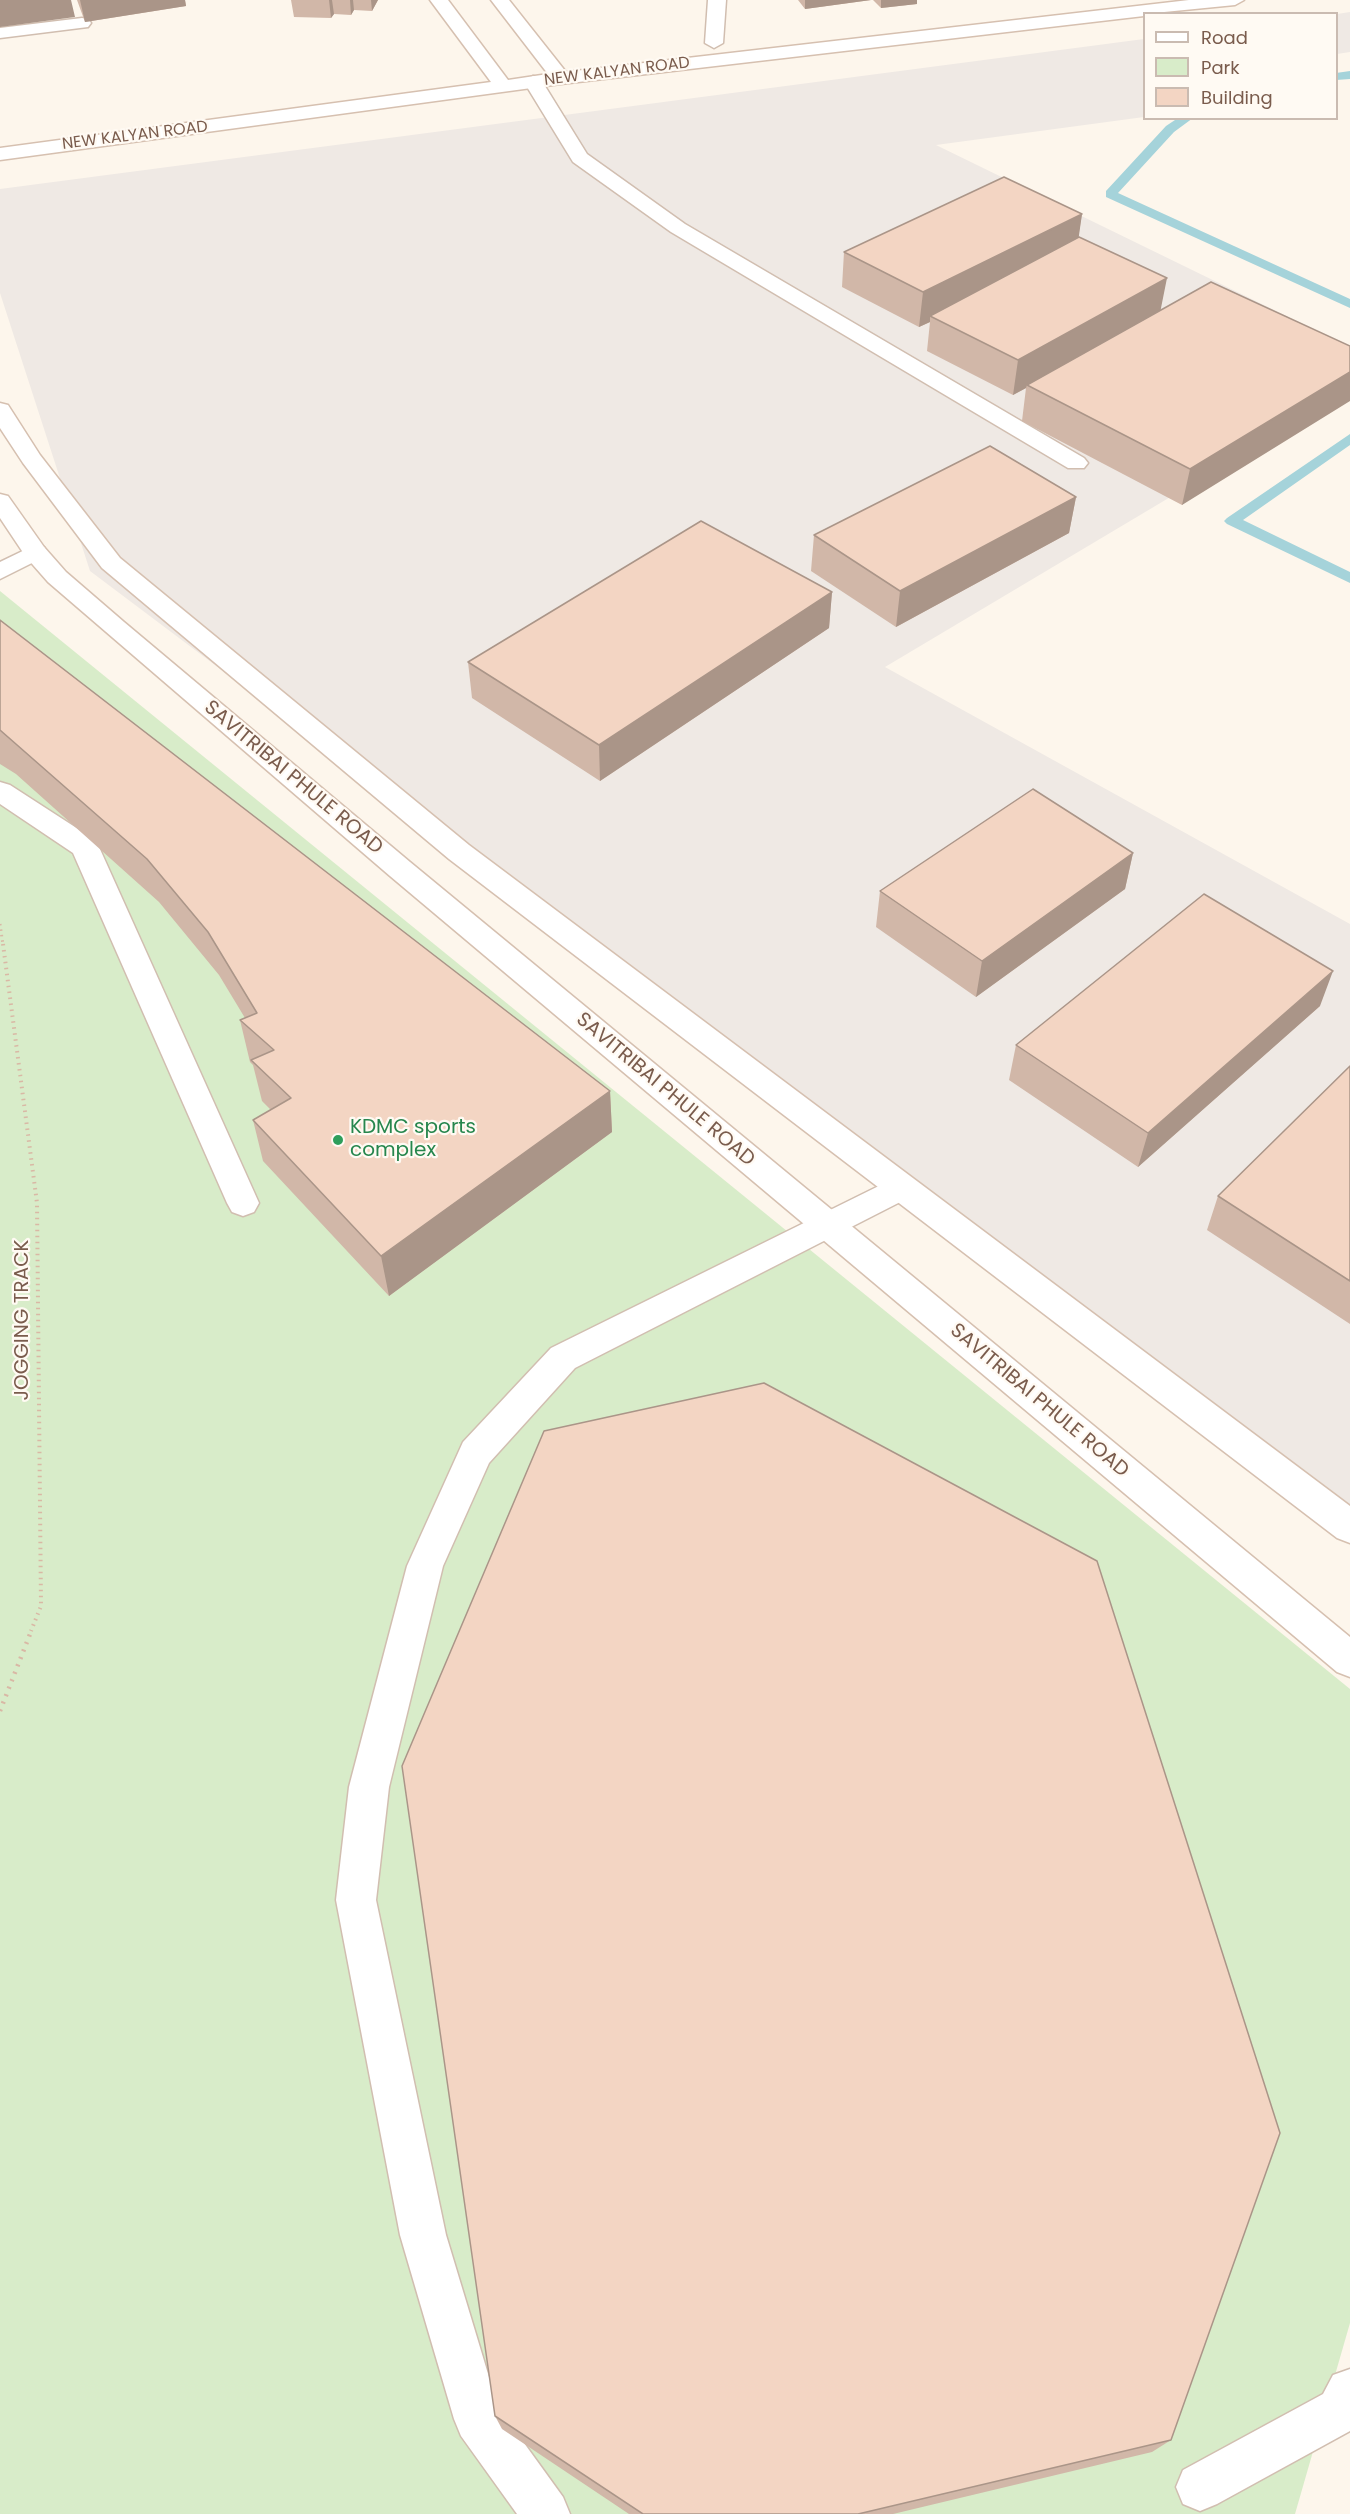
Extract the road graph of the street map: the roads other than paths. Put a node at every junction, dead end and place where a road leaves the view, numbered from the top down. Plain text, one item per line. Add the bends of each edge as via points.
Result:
1 (439, 0) edge
2 (500, 0) edge
3 (717, 0) edge
4 (1235, 0) edge
5 (1027, 6) dead end
6 (944, 16) junction
7 (82, 22) dead end
8 (0, 33) edge
9 (960, 33) junction
10 (714, 43) junction
11 (550, 62) junction
12 (493, 69) junction
13 (561, 78) junction
14 (533, 82) junction
15 (503, 86) junction
16 (235, 103) dead end
17 (0, 154) edge
18 (0, 410) edge
19 (1076, 463) dead end
20 (0, 501) edge
21 (35, 552) junction
22 (0, 572) edge
23 (164, 606) junction
24 (115, 627) junction
25 (0, 791) edge
26 (901, 1187) junction
27 (243, 1203) dead end
28 (828, 1226) junction
29 (1350, 1527) edge
30 (1350, 1660) edge
31 (1350, 2392) edge
32 (1200, 2487) dead end
33 (546, 2514) edge

1 - 12 street
2 - 11 street
3 - 10 street
4 - 9 street, NEW KALYAN ROAD
5 - 6 street, NEW KALYAN ROAD
6 - 9 street
6 - 10 street, NEW KALYAN ROAD
7 - 8 street
9 - 13 street, NEW KALYAN ROAD
10 - 11 street, NEW KALYAN ROAD
11 - 12 street, NEW KALYAN ROAD
11 - 13 street
12 - 15 street
12 - 16 street, NEW KALYAN ROAD
13 - 14 street, NEW KALYAN ROAD
14 - 15 street, NEW KALYAN ROAD
14 - 19 street via 579,158 678,228
15 - 17 street, NEW KALYAN ROAD
18 - 23 street via 31,458 111,563
20 - 21 street, SAVITRIBAI PHULE ROAD
21 - 22 street
21 - 24 street, SAVITRIBAI PHULE ROAD via 57,577
23 - 24 street
23 - 26 street via 459,852
24 - 28 street, SAVITRIBAI PHULE ROAD
25 - 27 street via 85,847
26 - 28 street
26 - 29 street
28 - 30 street, SAVITRIBAI PHULE ROAD
28 - 33 street via 563,1358 476,1453 425,1566 369,1787 356,1900 423,2235 478,2419
31 - 32 street via 1340,2411

